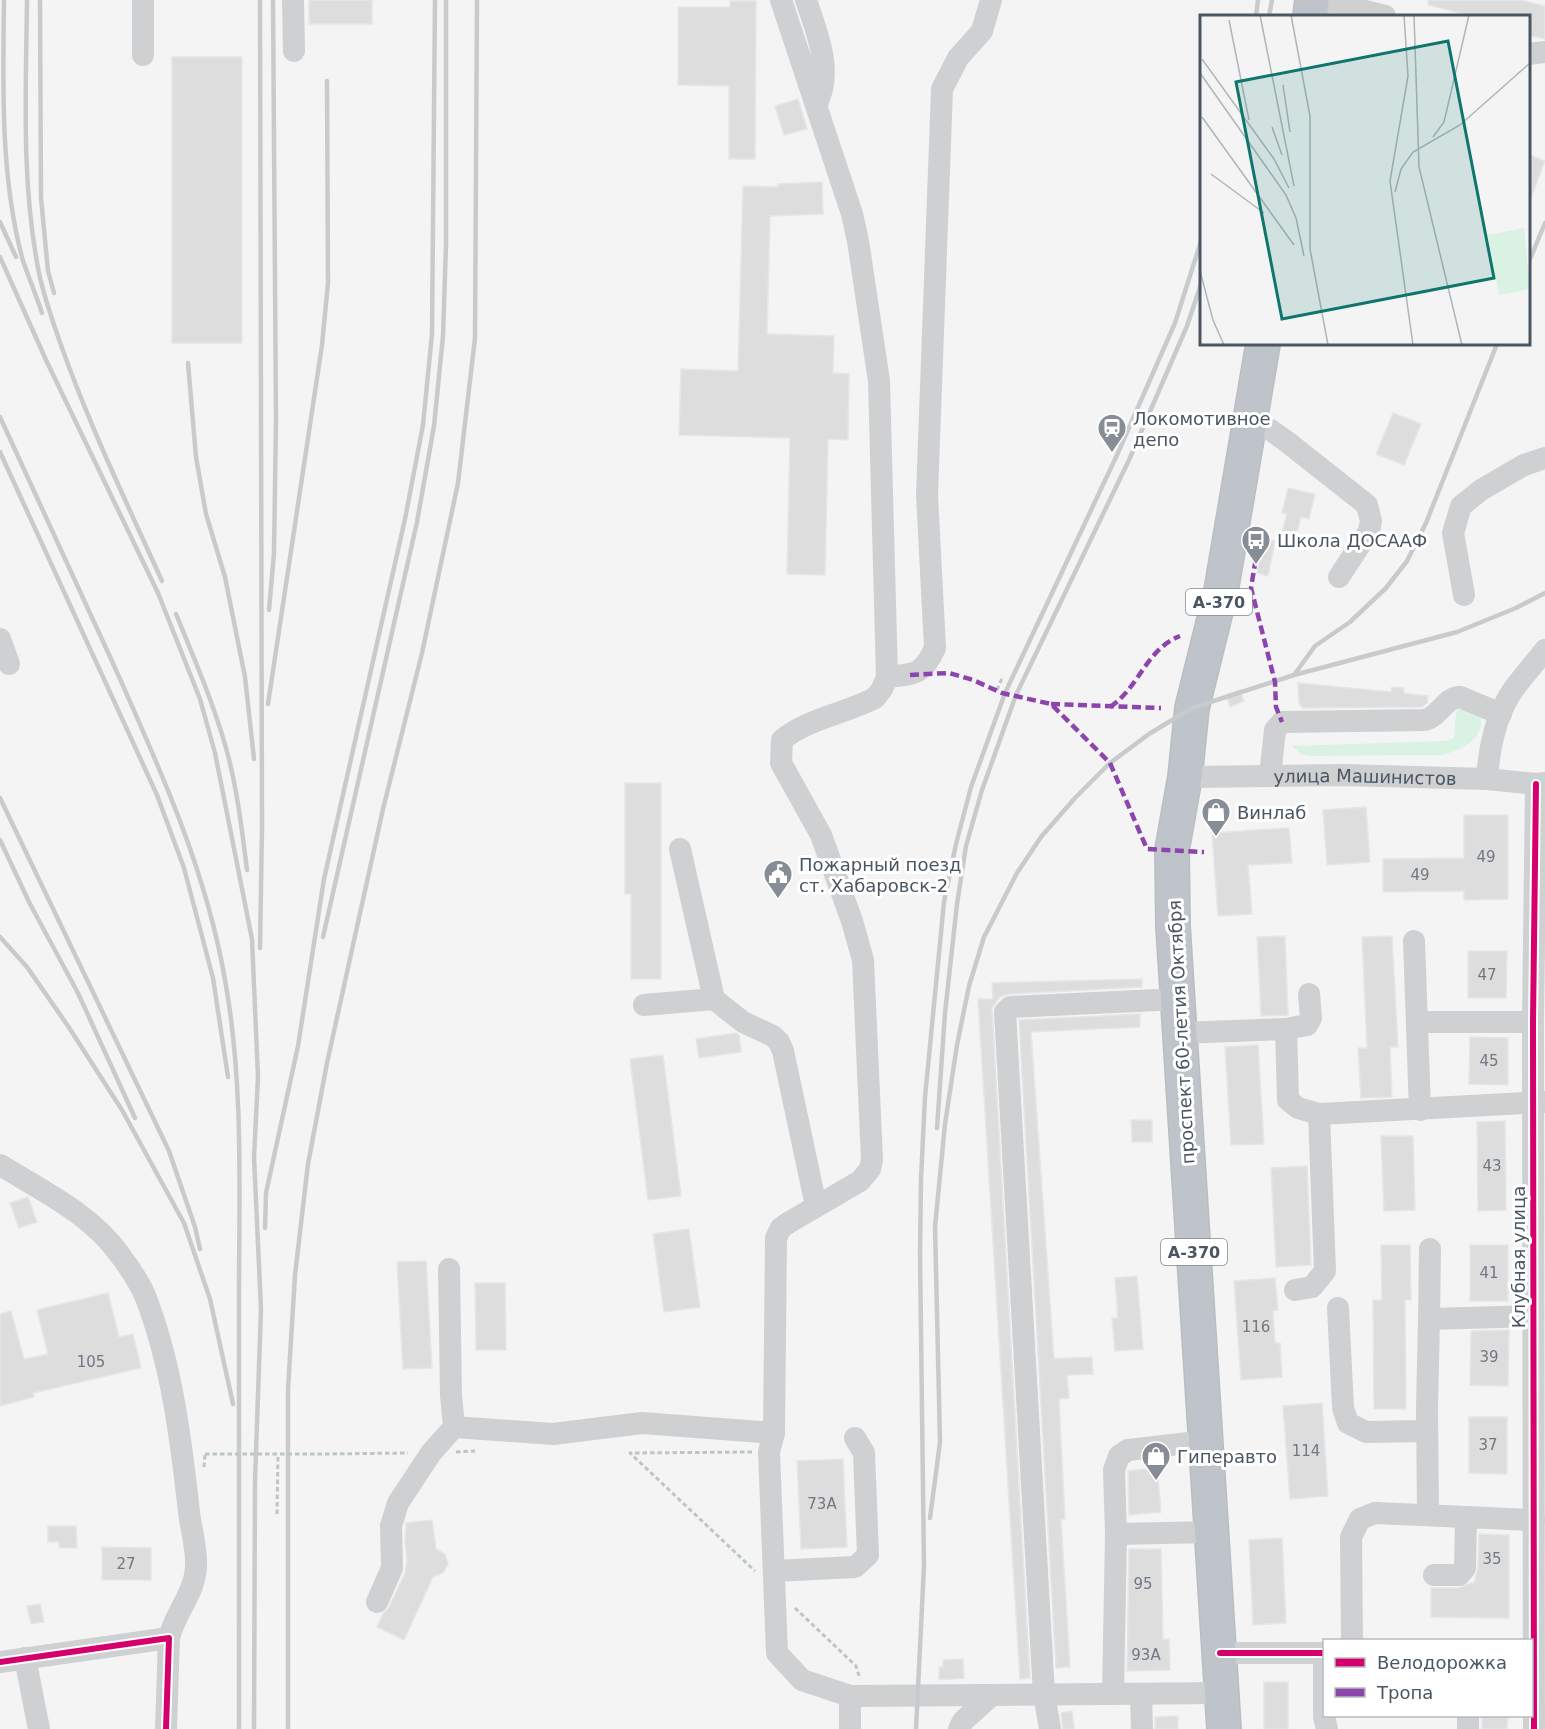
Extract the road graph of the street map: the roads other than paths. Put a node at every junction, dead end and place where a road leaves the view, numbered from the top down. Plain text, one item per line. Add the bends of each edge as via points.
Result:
1 (143, 0) edge
2 (293, 0) edge
3 (781, 0) edge
4 (806, 0) edge
5 (991, 0) edge
6 (1312, 0) edge
7 (1322, 0) edge
8 (1357, 13) edge
9 (1310, 15) edge
10 (1376, 15) edge
11 (294, 51) dead end
12 (1545, 52) edge
13 (1530, 54) edge
14 (143, 55) dead end
15 (816, 105) junction
16 (1263, 345) edge
17 (1250, 426) junction
18 (1545, 458) edge
19 (1339, 577) dead end
20 (1464, 595) dead end
21 (0, 639) edge
22 (1545, 650) edge
23 (9, 664) dead end
24 (887, 677) junction
25 (1501, 714) junction
26 (1270, 776) junction
27 (1185, 777) junction
28 (1487, 779) junction
29 (1540, 784) edge
30 (680, 849) dead end
31 (1414, 940) dead end
32 (1308, 994) dead end
33 (714, 999) junction
34 (1178, 999) junction
35 (644, 1005) dead end
36 (1417, 1022) junction
37 (1533, 1022) junction
38 (1286, 1029) junction
39 (1181, 1033) junction
40 (1539, 1104) edge
41 (1420, 1110) junction
42 (1319, 1114) junction
43 (0, 1165) edge
44 (816, 1206) junction
45 (1430, 1249) dead end
46 (1539, 1263) edge
47 (449, 1269) dead end
48 (1295, 1290) dead end
49 (1338, 1308) dead end
50 (1533, 1316) junction
51 (1430, 1320) junction
52 (1539, 1399) edge
53 (454, 1427) junction
54 (1427, 1431) junction
55 (855, 1438) dead end
56 (1206, 1441) junction
57 (772, 1442) junction
58 (1428, 1515) junction
59 (1466, 1517) junction
60 (1534, 1520) junction
61 (1212, 1532) junction
62 (1116, 1534) junction
63 (1434, 1575) dead end
64 (774, 1580) junction
65 (377, 1602) dead end
66 (169, 1638) junction
67 (1352, 1639) edge
68 (1533, 1652) edge
69 (1220, 1653) junction
70 (1323, 1653) edge
71 (25, 1658) junction
72 (0, 1662) edge
73 (1222, 1693) junction
74 (1044, 1694) junction
75 (1113, 1694) junction
76 (1141, 1694) junction
77 (992, 1695) junction
78 (857, 1696) junction
79 (39, 1729) edge
80 (166, 1729) edge
81 (849, 1729) edge
82 (959, 1729) edge
83 (1050, 1729) edge
84 (1142, 1729) edge
85 (1224, 1729) edge
86 (1534, 1729) edge

1 - 14 street
2 - 11 street
3 - 15 street
4 - 15 street via 823,60 823,93
5 - 24 street via 982,31 958,58 942,89 927,495 935,648 927,666 910,675
6 - 9 highway
7 - 8 street
8 - 10 street
12 - 13 street
15 - 24 street via 856,228 879,381
16 - 17 highway, проспект 60-летия Октября / А-370
17 - 19 street via 1269,429 1367,505 1369,531
17 - 27 highway, проспект 60-летия Октября / А-370 via 1221,591 1192,708
18 - 20 street via 1524,465 1461,506 1453,532
21 - 23 street
22 - 25 street via 1512,692
24 - 44 street via 875,698 808,723 782,740 781,763 821,835 863,960 872,1160 860,1181
25 - 26 street via 1455,697 1433,718 1417,722 1282,722 1275,730
25 - 28 street via 1490,747
26 - 27 street, улица Машинистов
26 - 28 street, улица Машинистов
27 - 34 highway, проспект 60-летия Октября / А-370 via 1172,850
28 - 29 street, улица Машинистов
29 - 37 street, Клубная улица
30 - 33 street
31 - 36 street
32 - 38 street via 1311,1018 1307,1025
33 - 35 street
33 - 44 street via 743,1022 779,1042
34 - 39 highway, проспект 60-летия Октября / А-370
34 - 74 street via 1010,1007 1005,1012
36 - 37 street
36 - 41 street
37 - 40 street, Клубная улица
38 - 39 street
38 - 42 street via 1288,1100 1298,1108
39 - 56 highway, проспект 60-летия Октября / А-370
40 - 41 street
40 - 46 street, Клубная улица
41 - 42 street
42 - 48 street via 1325,1271 1312,1287
43 - 66 street via 67,1206 100,1232 145,1296 180,1435 196,1565 192,1590
44 - 57 street via 781,1228 776,1238
45 - 51 street
46 - 50 street, Клубная улица
47 - 53 street
49 - 54 street via 1348,1424 1365,1432
50 - 51 street
50 - 52 street, Клубная улица
51 - 54 street
52 - 60 street, Клубная улица
53 - 57 street via 553,1434 642,1423
53 - 65 street via 431,1453 399,1503 391,1526 392,1568
54 - 58 street
55 - 64 street via 864,1453 868,1555 855,1567
56 - 61 highway, проспект 60-летия Октября / А-370
56 - 62 street via 1128,1450 1119,1456 1114,1470
57 - 64 street
58 - 59 street
58 - 67 street via 1375,1513 1360,1519 1351,1537
59 - 60 street
59 - 63 street via 1464,1568 1459,1575
60 - 68 street, Клубная улица
61 - 62 street
61 - 69 highway, проспект 60-летия Октября / А-370
62 - 75 street
64 - 78 street via 777,1653 802,1680
66 - 71 street
66 - 80 street
68 - 86 street, Клубная улица
69 - 70 street
69 - 73 highway, проспект 60-летия Октября / А-370
71 - 72 street
71 - 79 street
73 - 76 street
73 - 85 highway, проспект 60-летия Октября / А-370
74 - 75 street
74 - 77 street
74 - 83 street
75 - 76 street
76 - 84 street
77 - 78 street
77 - 82 street
78 - 81 street

